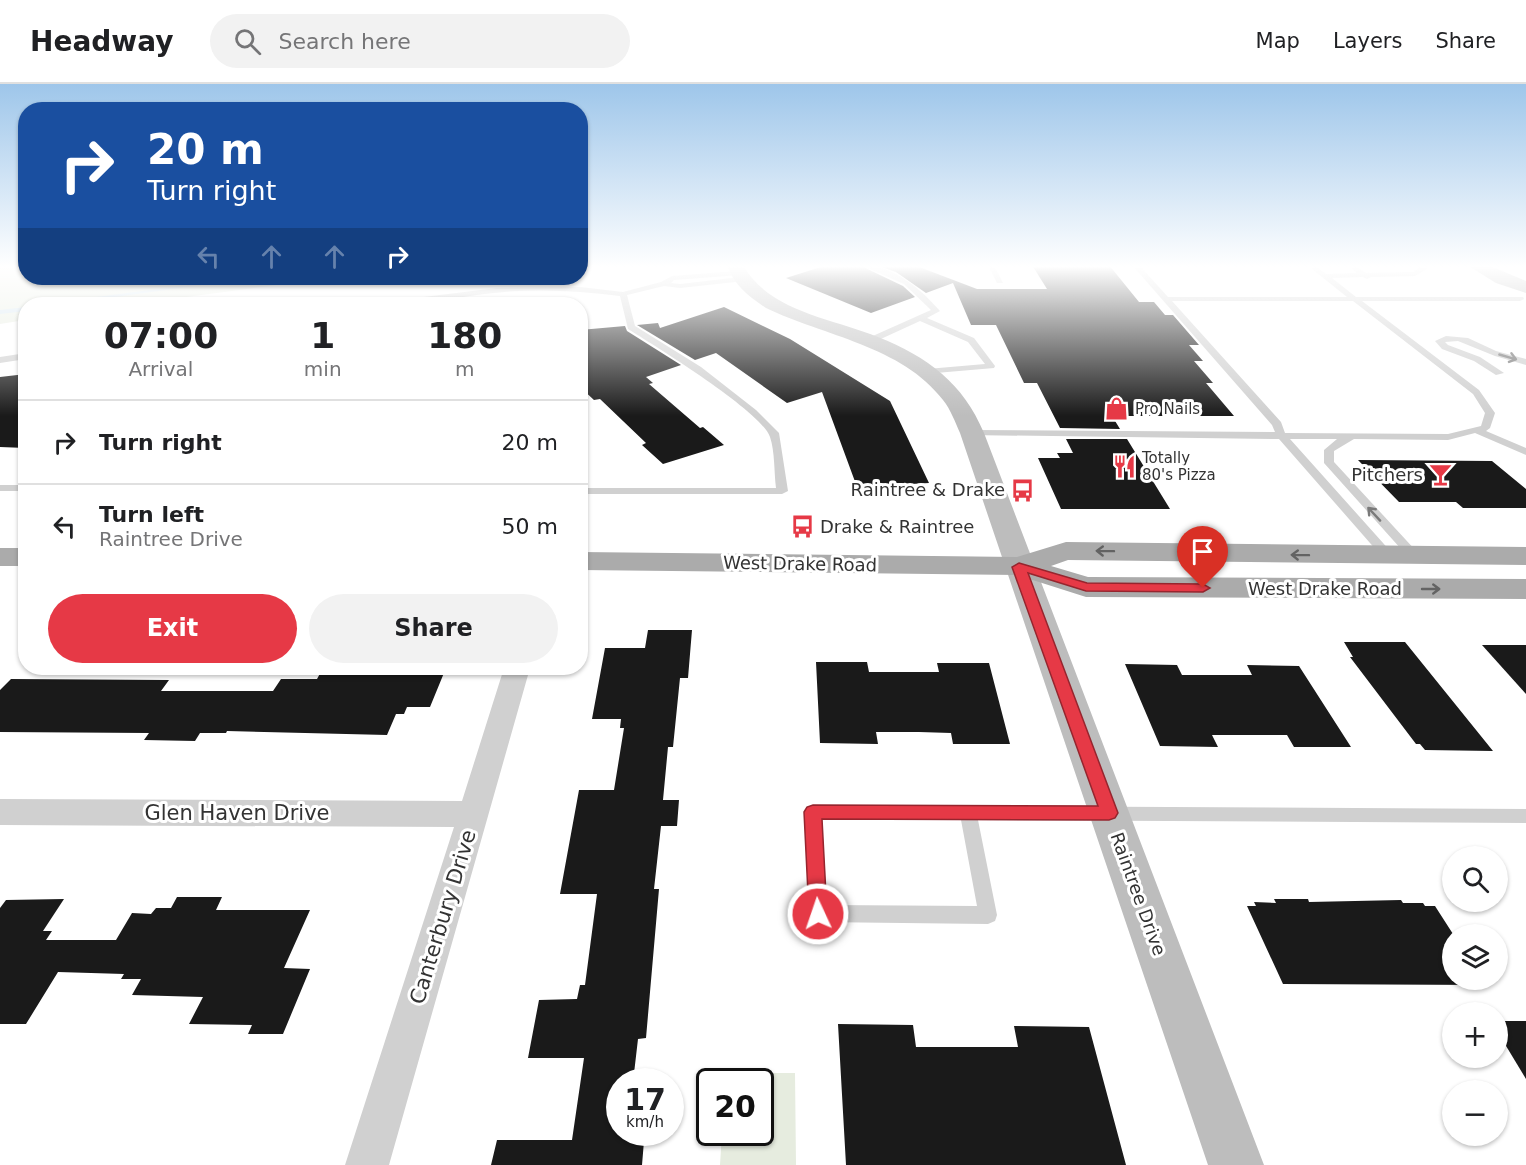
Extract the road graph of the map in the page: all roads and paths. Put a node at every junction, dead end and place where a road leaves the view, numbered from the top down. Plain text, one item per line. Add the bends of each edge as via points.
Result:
1 (629, 315) edge
2 (804, 315) edge
3 (926, 315) edge
4 (1181, 315) edge
5 (1377, 315) edge
6 (920, 318) junction
7 (869, 341) junction
8 (18, 357) edge
9 (0, 360) edge
10 (1526, 362) edge
11 (927, 372) junction
12 (1499, 374) dead end
13 (1476, 430) junction
14 (972, 433) junction
15 (1281, 435) junction
16 (1353, 437) junction
17 (1526, 452) edge
18 (0, 488) edge
19 (18, 488) edge
20 (588, 491) edge
21 (1401, 556) junction
22 (1526, 556) edge
23 (0, 557) edge
24 (18, 557) edge
25 (588, 561) edge
26 (1019, 567) junction
27 (1226, 588) junction
28 (1526, 590) edge
29 (515, 675) edge
30 (0, 812) edge
31 (968, 813) junction
32 (1109, 813) junction
33 (474, 814) junction
34 (1526, 816) edge
35 (367, 1165) edge
36 (1236, 1165) edge

1 - 20 lane via 632,327 698,369 753,412 775,435 782,491
2 - 7 street, Raintree Drive
3 - 6 lane
4 - 15 lane via 1277,424
5 - 13 lane via 1476,392 1490,413 1485,428
6 - 7 lane
6 - 11 lane via 971,340 991,366
7 - 11 street, Raintree Drive
8 - 9 lane
12 -> 10 lane via 1439,341 1469,340 1490,352
11 - 14 street, Raintree Drive via 961,406
13 - 16 lane via 1448,437
13 - 17 lane
14 - 15 lane
14 - 26 street, Raintree Drive
15 - 16 lane
15 - 21 lane
21 -> 16 lane via 1329,463 1329,450
18 - 19 lane
21 - 22 main road, West Drake Road
21 -> 26 main road, West Drake Road via 1066,551
21 - 27 main road via 1392,574 1278,574
23 - 24 main road
25 - 26 main road, West Drake Road
26 - 27 main road, West Drake Road via 1086,587
26 - 32 street, Raintree Drive
27 -> 28 main road, West Drake Road
29 - 33 street, Canterbury Drive
30 - 33 street, Glen Haven Drive
31 - 31 lane via 988,915 818,914 813,812
31 - 32 lane
32 - 34 lane
32 - 36 street, Raintree Drive
33 - 35 street, Canterbury Drive

